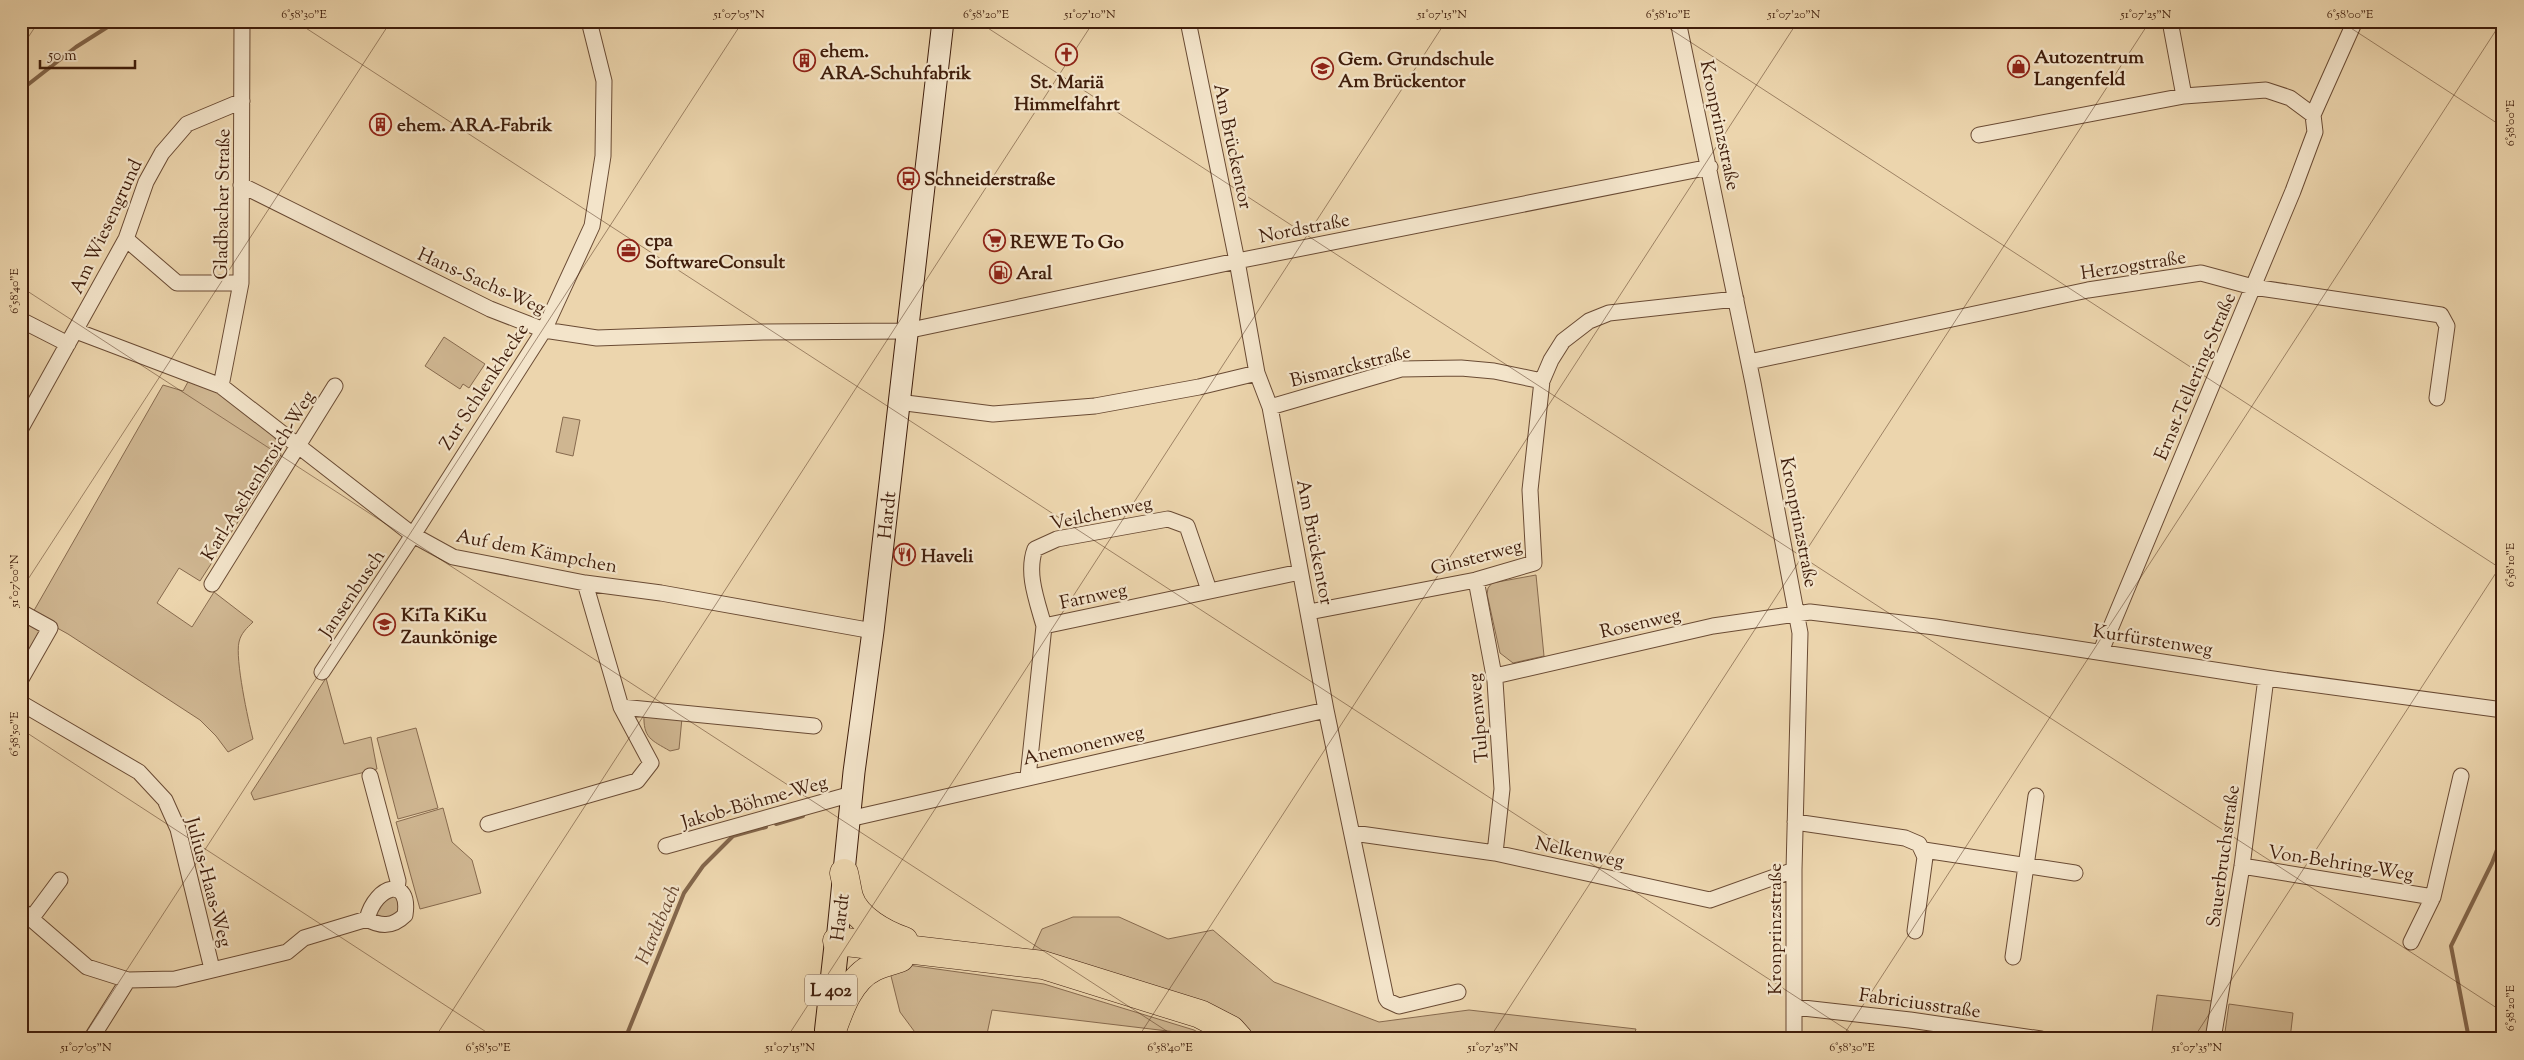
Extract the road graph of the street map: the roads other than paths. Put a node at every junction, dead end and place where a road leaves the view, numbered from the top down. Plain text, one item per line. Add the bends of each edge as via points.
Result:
1 (242, 21) edge
2 (589, 21) edge
3 (943, 21) edge
4 (1188, 21) edge
5 (1678, 21) edge
6 (2170, 21) edge
7 (2355, 21) edge
8 (2184, 96) junction
9 (242, 100) junction
10 (2313, 115) junction
11 (1978, 135) dead end
12 (1710, 167) junction
13 (241, 185) junction
14 (126, 239) junction
15 (1237, 261) junction
16 (241, 283) junction
17 (2253, 287) junction
18 (1736, 299) junction
19 (21, 320) edge
20 (544, 330) junction
21 (906, 331) junction
22 (72, 338) junction
23 (1749, 362) junction
24 (1257, 373) junction
25 (1542, 381) junction
26 (221, 386) junction
27 (335, 386) dead end
28 (2437, 398) dead end
29 (898, 402) junction
30 (1270, 407) junction
31 (21, 428) edge
32 (299, 447) junction
33 (413, 535) junction
34 (1300, 572) junction
35 (1476, 580) junction
36 (585, 582) junction
37 (212, 584) dead end
38 (1209, 590) junction
39 (21, 612) edge
40 (1309, 612) junction
41 (1797, 614) junction
42 (1044, 626) junction
43 (873, 631) junction
44 (2101, 651) junction
45 (322, 672) dead end
46 (1494, 676) junction
47 (2266, 678) junction
48 (21, 679) edge
49 (21, 704) edge
50 (622, 707) junction
51 (1326, 710) junction
52 (2503, 710) edge
53 (814, 726) dead end
54 (370, 776) dead end
55 (1028, 776) junction
56 (2461, 776) dead end
57 (852, 794) junction
58 (2036, 796) dead end
59 (849, 819) junction
60 (1795, 822) junction
61 (488, 824) dead end
62 (1353, 833) junction
63 (666, 846) dead end
64 (1924, 850) junction
65 (1495, 854) junction
66 (2026, 866) junction
67 (2242, 866) junction
68 (1794, 870) junction
69 (844, 873) junction
70 (2075, 873) dead end
71 (60, 880) dead end
72 (397, 890) junction
73 (2433, 897) junction
74 (26, 915) edge
75 (367, 919) junction
76 (1915, 931) dead end
77 (2411, 942) dead end
78 (836, 946) junction
79 (926, 950) junction
80 (2014, 957) dead end
81 (900, 958) junction
82 (212, 969) junction
83 (128, 980) junction
84 (1458, 992) dead end
85 (1794, 1007) junction
86 (91, 1039) edge
87 (827, 1039) edge
88 (1227, 1039) edge
89 (1239, 1039) edge
90 (1794, 1039) edge
91 (2041, 1039) edge
92 (2213, 1039) edge

1 - 9 street, Gladbacher Straße
2 - 20 street, Zur Schlenkhecke via 604,81 603,156 592,226
3 - 21 main road, Hardt / L 402
4 - 15 street, Am Brückentor
5 - 12 street, Kronprinzstraße
6 - 8 street
7 - 10 street, Ernst-Tellering-Straße
8 - 10 street via 2266,90 2290,98
8 - 11 street
9 - 13 street, Gladbacher Straße
9 - 14 street, Am Wiesengrund via 187,124 162,153 146,182
10 - 17 street, Ernst-Tellering-Straße via 2315,132
12 - 15 street, Nordstraße
12 - 18 street, Kronprinzstraße
13 - 16 street, Gladbacher Straße
13 - 20 street, Hans-Sachs-Weg via 490,309
14 - 16 street via 177,284
14 - 22 street, Am Wiesengrund
15 - 21 street, Nordstraße
15 - 24 street, Am Brückentor
16 - 26 street, Gladbacher Straße
17 - 23 street, Herzogstraße via 2201,273 2088,290
17 - 28 street, Herzogstraße via 2440,315 2447,326
17 - 44 street, Ernst-Tellering-Straße
18 - 23 street, Kronprinzstraße
18 - 25 street via 1609,313 1589,321 1563,341 1550,360
19 - 22 street, Auf dem Kämpchen
20 - 21 street, Hans-Sachs-Weg via 597,338
20 - 33 street, Zur Schlenkhecke
21 - 29 main road, Hardt / L 402
22 - 26 street, Auf dem Kämpchen
22 - 31 street, Am Wiesengrund
23 - 41 street, Kronprinzstraße
24 - 29 street via 1086,407 993,414
24 - 30 street, Am Brückentor
25 - 30 street, Bismarckstraße via 1462,368 1401,369
25 - 35 street, Ginsterweg via 1530,490 1534,564
26 - 32 street, Auf dem Kämpchen
27 - 32 street, Karl-Aschenbroich-Weg
29 - 43 main road, Hardt / L 402
30 - 34 street, Am Brückentor
32 - 33 street, Auf dem Kämpchen
32 - 37 street, Karl-Aschenbroich-Weg
33 - 36 street, Auf dem Kämpchen via 453,557
33 - 45 street, Jansenbusch
34 - 38 street, Farnweg
34 - 40 street, Am Brückentor
35 - 40 street, Ginsterweg
35 - 46 street, Tulpenweg
36 - 43 street, Auf dem Kämpchen
36 - 50 street
38 - 42 street, Farnweg
38 - 42 street, Veilchenweg via 1187,526 1168,519 1057,539 1035,548 1031,560 1034,590
39 - 48 street via 50,628
40 - 51 street, Am Brückentor
41 - 44 street, Kurfürstenweg via 1810,612 1935,627
41 - 46 street, Rosenweg via 1713,626
41 - 60 street, Kronprinzstraße via 1800,633
42 - 55 street, Farnweg
43 - 57 main road, Hardt / L 402
44 - 47 street, Kurfürstenweg
46 - 65 street, Tulpenweg via 1502,789
47 - 52 street, Kurfürstenweg
47 - 67 street, Sauerbruchstraße
49 - 82 street, Julius-Haas-Weg via 139,772 165,800 178,829
50 - 53 street
50 - 61 street via 651,763 637,781
51 - 55 street, Anemonenweg
51 - 62 street, Am Brückentor
54 - 72 street via 398,881
55 - 59 street, Anemonenweg
56 - 73 street, Von-Behring-Weg
57 - 59 main road, Hardt / L 402
57 - 63 street, Jakob-Böhme-Weg
58 - 66 street
59 - 69 main road, Hardt / L 402
60 - 64 street via 1905,838 1920,844
60 - 68 street, Kronprinzstraße
62 - 65 street, Nelkenweg
62 - 84 street, Am Brückentor via 1388,1001 1399,1006
64 - 66 street
64 - 76 street via 1926,856
65 - 68 street, Nelkenweg via 1710,900
66 - 70 street
66 - 80 street
67 - 73 street, Von-Behring-Weg
67 - 92 street, Sauerbruchstraße
68 - 85 street, Kronprinzstraße
69 - 78 main road, Hardt / L 402
69 - 79 highway via 849,899 864,918 890,936
71 - 74 street
72 - 75 street via 381,892 373,901
72 - 75 street via 404,897 406,907 405,915 398,922 378,926
73 - 77 street, Von-Behring-Weg
74 - 83 street via 87,967
75 - 82 street via 304,938 287,952
78 - 79 highway
78 - 81 highway
78 - 87 main road, Hardt / L 402
79 - 89 highway via 1043,965 1200,1014 1231,1030
81 - 87 highway via 873,967 856,983
81 - 88 highway via 1048,976 1196,1022
82 - 83 street via 175,979
83 - 86 street
85 - 90 street, Kronprinzstraße
85 - 91 street, Fabriciusstraße

